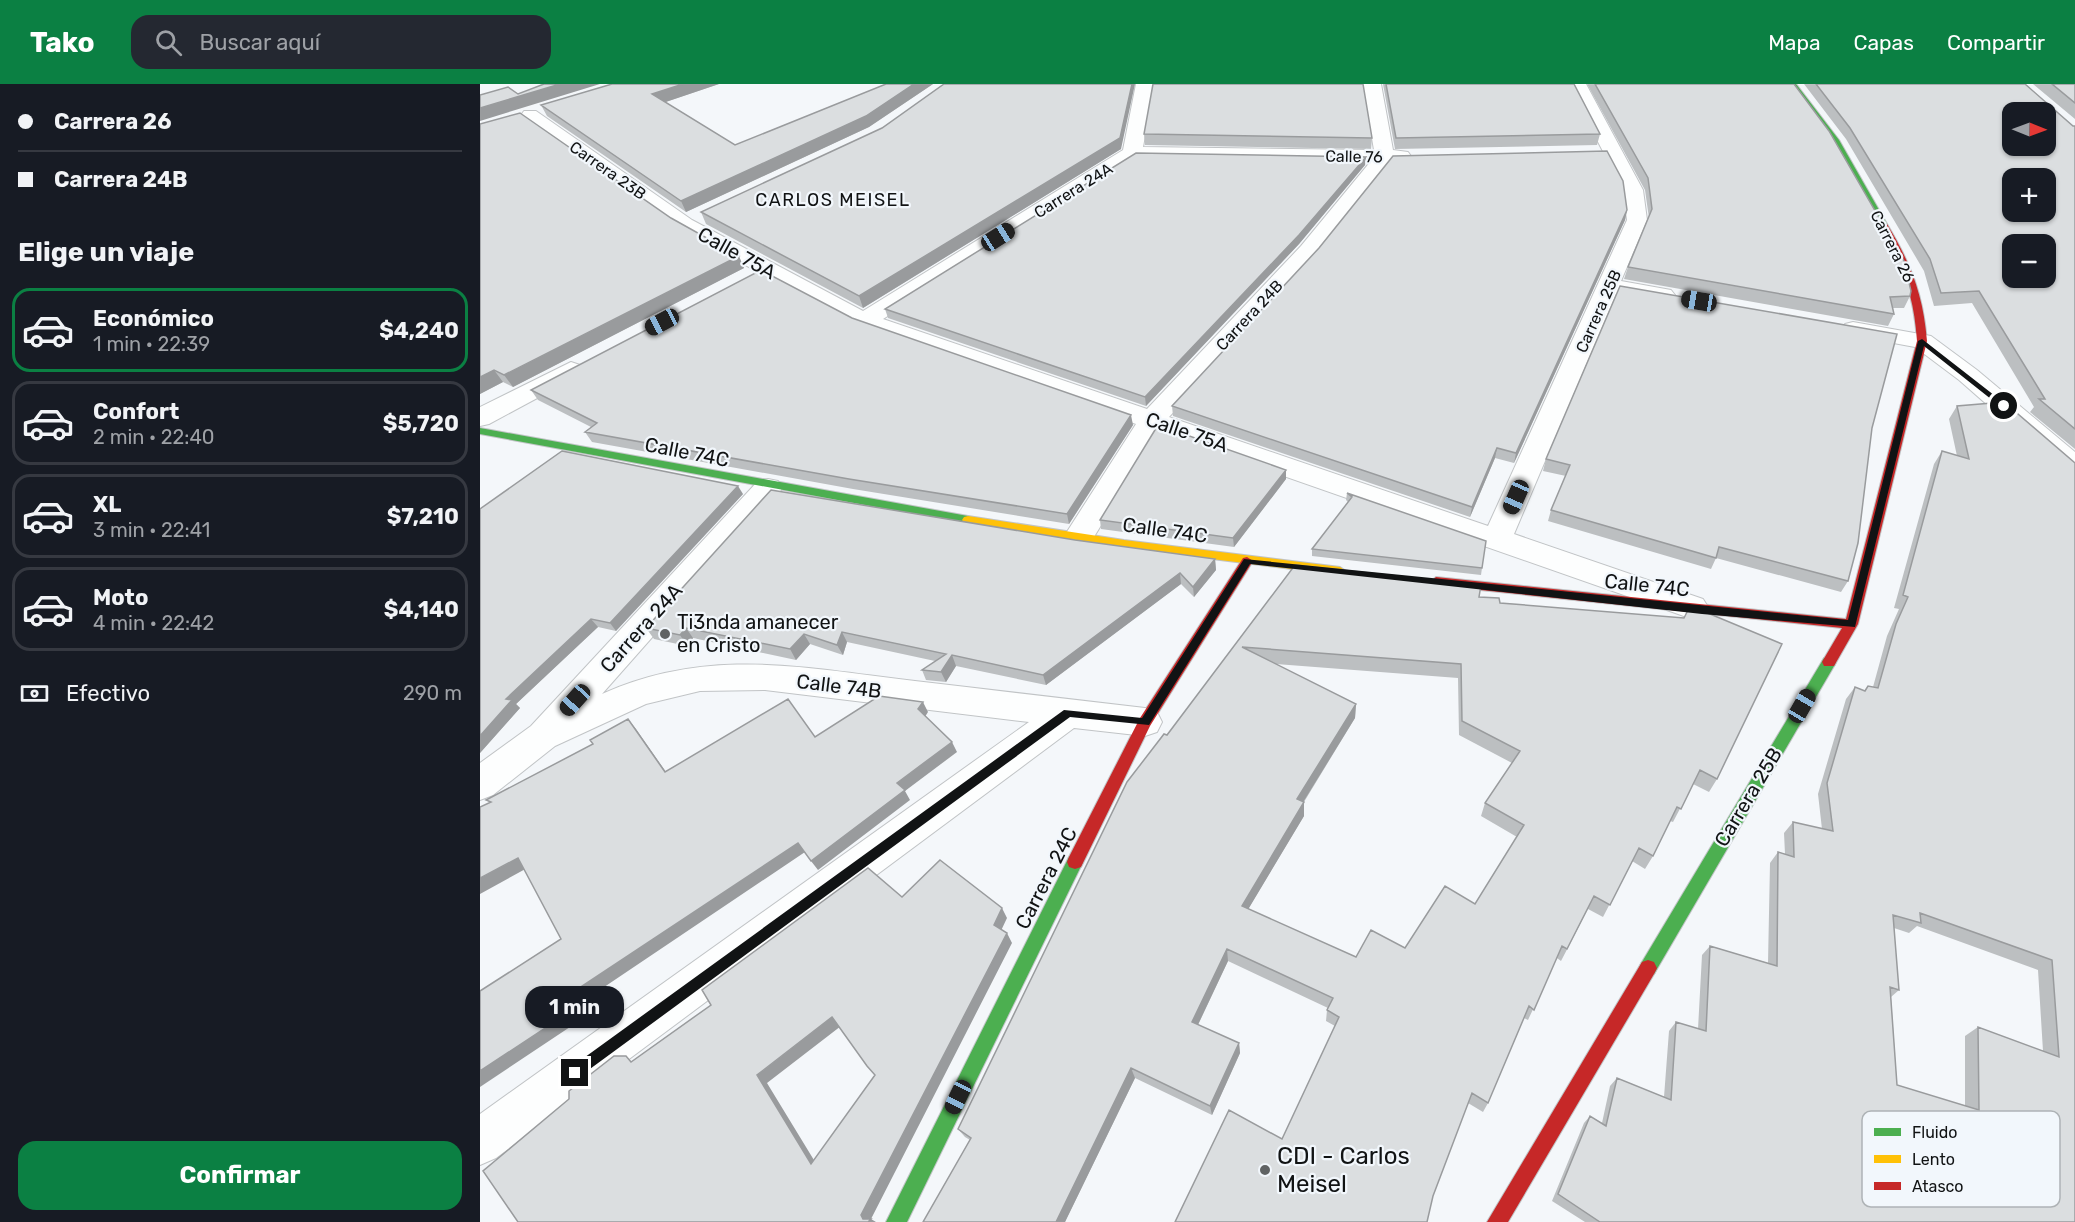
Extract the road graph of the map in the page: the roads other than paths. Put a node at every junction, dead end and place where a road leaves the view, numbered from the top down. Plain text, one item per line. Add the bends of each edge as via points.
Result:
1 (1145, 84) edge
2 (1372, 84) edge
3 (1577, 84) edge
4 (1792, 84) edge
5 (553, 108) edge
6 (530, 115) junction
7 (510, 121) edge
8 (1132, 153) junction
9 (1589, 153) edge
10 (1613, 153) junction
11 (1421, 156) edge
12 (1385, 157) junction
13 (696, 219) joint
14 (1610, 286) junction
15 (1679, 298) edge
16 (864, 321) junction
17 (1830, 324) edge
18 (1922, 341) junction
19 (595, 357) edge
20 (480, 418) edge
21 (1152, 420) junction
22 (480, 431) edge
23 (2075, 467) edge
24 (768, 488) junction
25 (1078, 538) junction
26 (1497, 539) junction
27 (1247, 561) junction
28 (1352, 572) edge
29 (1422, 580) edge
30 (1702, 611) junction
31 (1851, 624) junction
32 (1068, 713) junction
33 (1145, 722) junction
34 (543, 736) junction
35 (480, 784) edge
36 (480, 1142) edge
37 (896, 1222) edge
38 (1497, 1222) edge

1 - 8 street, Carrera 24A
2 - 12 street
3 - 10 street, Carrera 25B
4 - 18 street, Carrera 26 via 1835,140 1911,272 1920,306
5 - 6 street
6 - 7 street
6 - 13 street, Carrera 23B
8 - 12 street, Calle 76
8 - 16 street, Carrera 24A
9 - 10 street
10 - 14 street, Carrera 25B via 1633,190 1636,220
11 - 12 street, Calle 76
12 - 21 street, Carrera 24B via 1309,251
13 - 16 street, Calle 75A via 753,274
14 - 15 street
14 - 26 street, Carrera 25B
16 - 21 street, Calle 75A
17 - 18 street
18 - 23 street
18 - 31 street, Carrera 25B
19 - 20 street
21 - 25 street, Carrera 24B
21 - 26 street, Calle 75A
22 - 24 street, Calle 74C
24 - 25 street, Calle 74C
24 - 34 street, Carrera 24A
25 - 27 street, Calle 74C
26 - 30 street, Calle 75A
27 - 28 street, Calle 74C
27 - 33 street, Carrera 24C
29 - 30 street, Calle 74C
30 - 31 street, Calle 74C
31 - 38 street, Carrera 25B
32 - 33 street, Calle 74B
32 - 34 street, Calle 74B via 765,677 700,678 637,693
32 - 36 street
33 - 37 street, Carrera 24C
34 - 35 street, Carrera 24A

